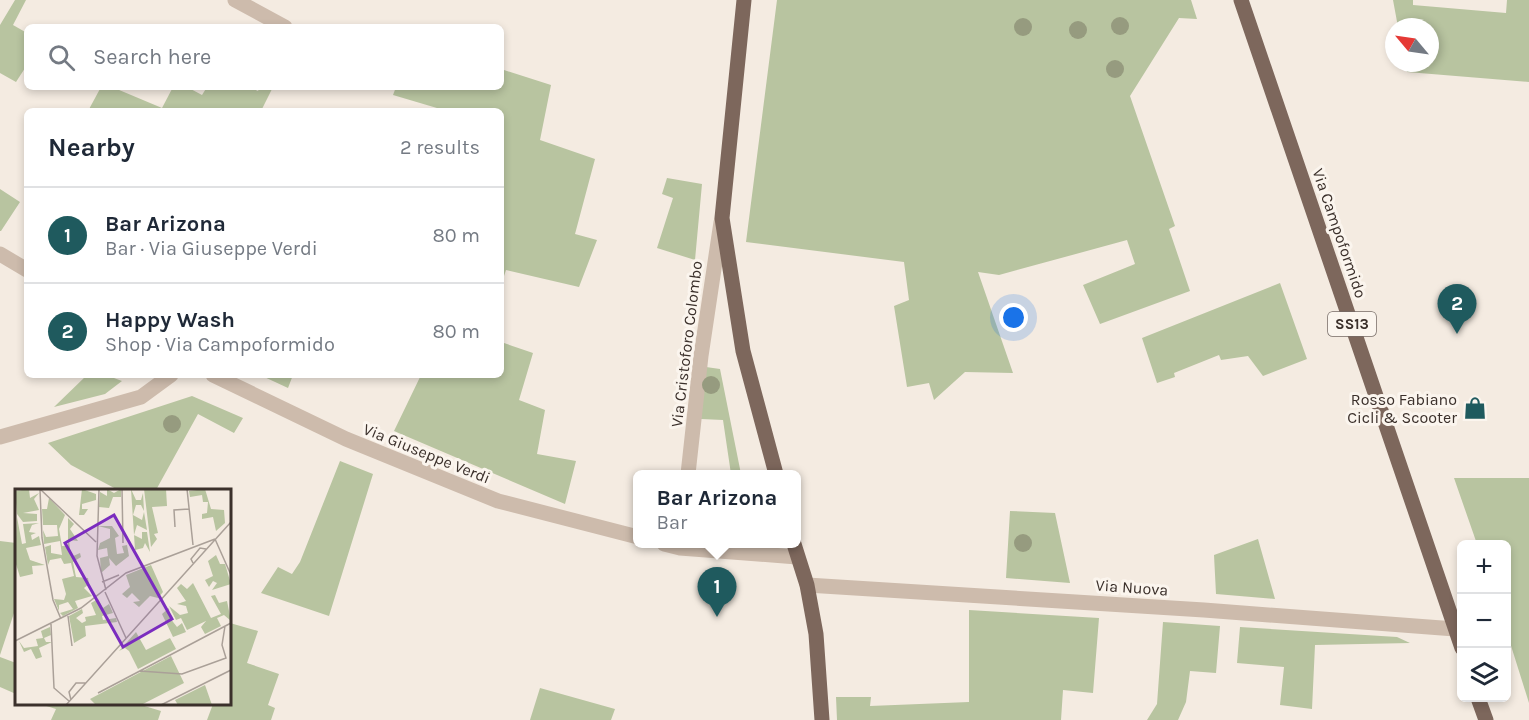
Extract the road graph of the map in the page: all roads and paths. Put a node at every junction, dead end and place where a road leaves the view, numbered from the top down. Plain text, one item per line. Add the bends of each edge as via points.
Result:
1 (235, 0) edge
2 (744, 0) edge
3 (1241, 0) edge
4 (279, 24) edge
5 (722, 218) junction
6 (0, 254) edge
7 (24, 268) edge
8 (167, 378) edge
9 (219, 378) edge
10 (0, 437) edge
11 (688, 470) edge
12 (775, 470) edge
13 (633, 536) edge
14 (738, 548) edge
15 (796, 550) edge
16 (807, 585) junction
17 (1455, 629) junction
18 (1457, 635) edge
19 (1479, 702) edge
20 (822, 720) edge
21 (1486, 720) edge

1 - 4 street
2 - 5 main road, Via Cristoforo Colombo
3 - 17 main road, Via Campoformido / SS13
5 - 11 street, Via Cristoforo Colombo
5 - 12 main road, Via Cristoforo Colombo via 743,351
6 - 7 street
8 - 10 street via 141,397
9 - 13 street, Via Giuseppe Verdi via 346,439 498,501
14 - 15 street
15 - 16 main road
16 - 17 street, Via Nuova
16 - 20 main road via 816,634
17 - 18 main road, Via Campoformido / SS13
19 - 21 main road

